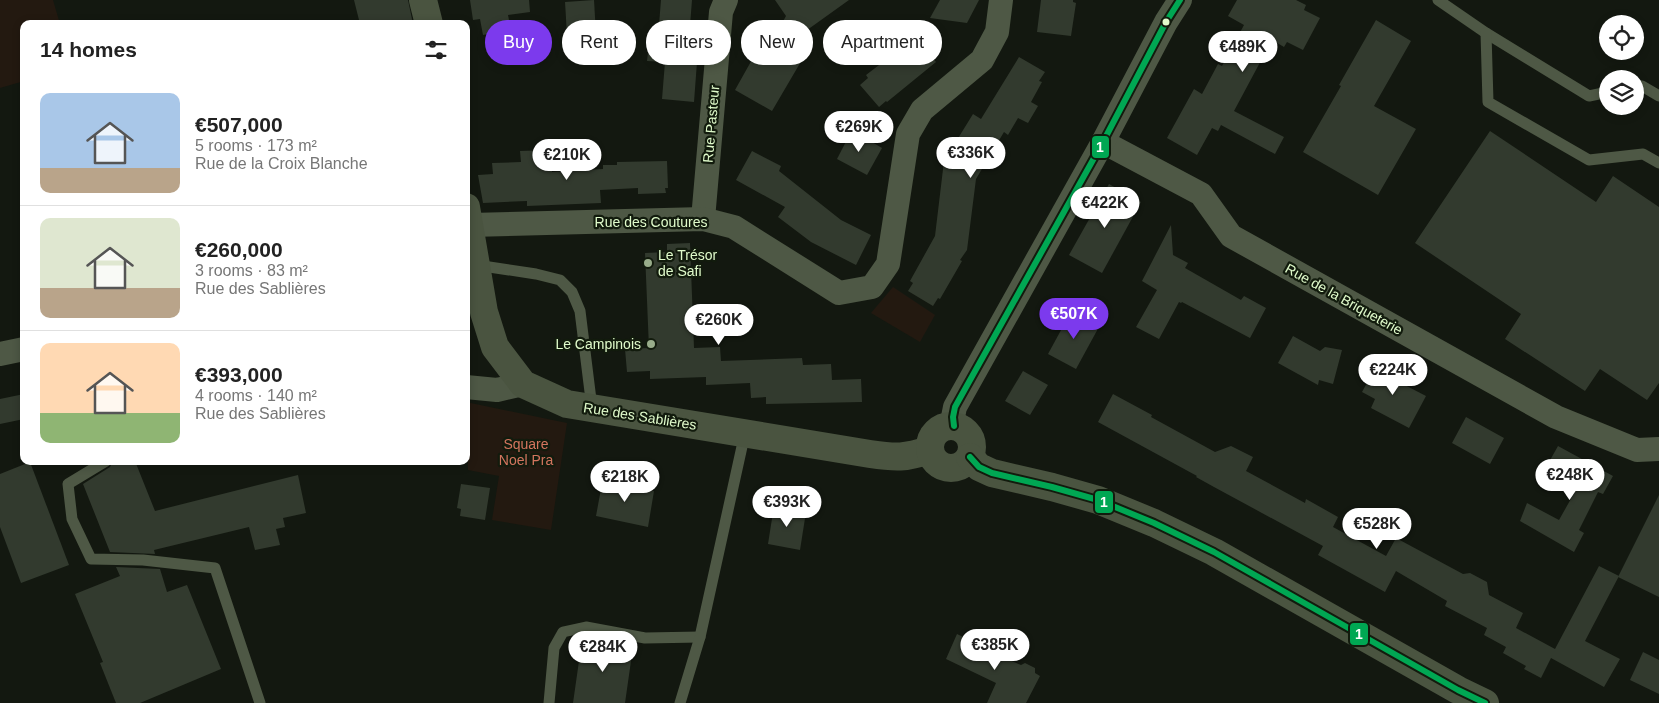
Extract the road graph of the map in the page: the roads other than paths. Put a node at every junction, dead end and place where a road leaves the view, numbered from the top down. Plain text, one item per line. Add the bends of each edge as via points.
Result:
1 (424, 0) edge
2 (726, 0) edge
3 (1001, 0) edge
4 (1180, 0) edge
5 (1438, 0) edge
6 (428, 20) edge
7 (1486, 33) junction
8 (1644, 87) edge
9 (1599, 94) edge
10 (1659, 96) edge
11 (1103, 142) junction
12 (1659, 163) edge
13 (470, 216) edge
14 (703, 219) junction
15 (470, 228) edge
16 (476, 265) junction
17 (20, 350) edge
18 (0, 354) edge
19 (523, 384) junction
20 (470, 387) edge
21 (592, 408) junction
22 (954, 426) junction
23 (745, 433) junction
24 (930, 450) junction
25 (1659, 450) edge
26 (970, 457) junction
27 (99, 465) edge
28 (700, 637) junction
29 (260, 703) edge
30 (549, 703) edge
31 (680, 703) edge
32 (1485, 703) edge

1 - 6 street
2 - 14 street, Rue Pasteur via 722,12
3 - 14 street, Rue des Coutures via 997,32 982,60 922,110 908,134 888,264 872,287 839,293 734,227
4 - 11 street
5 - 7 lane
7 - 9 lane via 1589,96
7 - 12 lane via 1488,102 1589,160 1643,154
8 - 10 lane
11 - 22 street via 955,406
11 - 25 street, Rue de la Briqueterie via 1201,194 1231,236 1548,412 1637,450
13 - 14 street, Rue des Coutures
15 - 16 street, Rue des Sablières
16 - 19 street, Rue des Sablières via 484,312 495,347
16 - 21 lane via 560,280 572,292 580,311
17 - 18 street
19 - 20 street via 497,390
19 - 21 street, Rue des Sablières via 567,404
21 - 23 street, Rue des Sablières
22 - 24 street via 936,432
22 - 26 street via 970,437
23 - 24 street, Rue des Sablières via 893,458
23 - 28 lane
24 - 26 street via 934,460 945,468 960,467
26 - 32 street via 979,467 992,473 1098,500 1154,523 1214,552
27 - 29 lane via 68,484 72,519 90,559 143,560 215,568
28 - 30 lane via 645,638 586,627 564,632 554,648
28 - 31 lane

